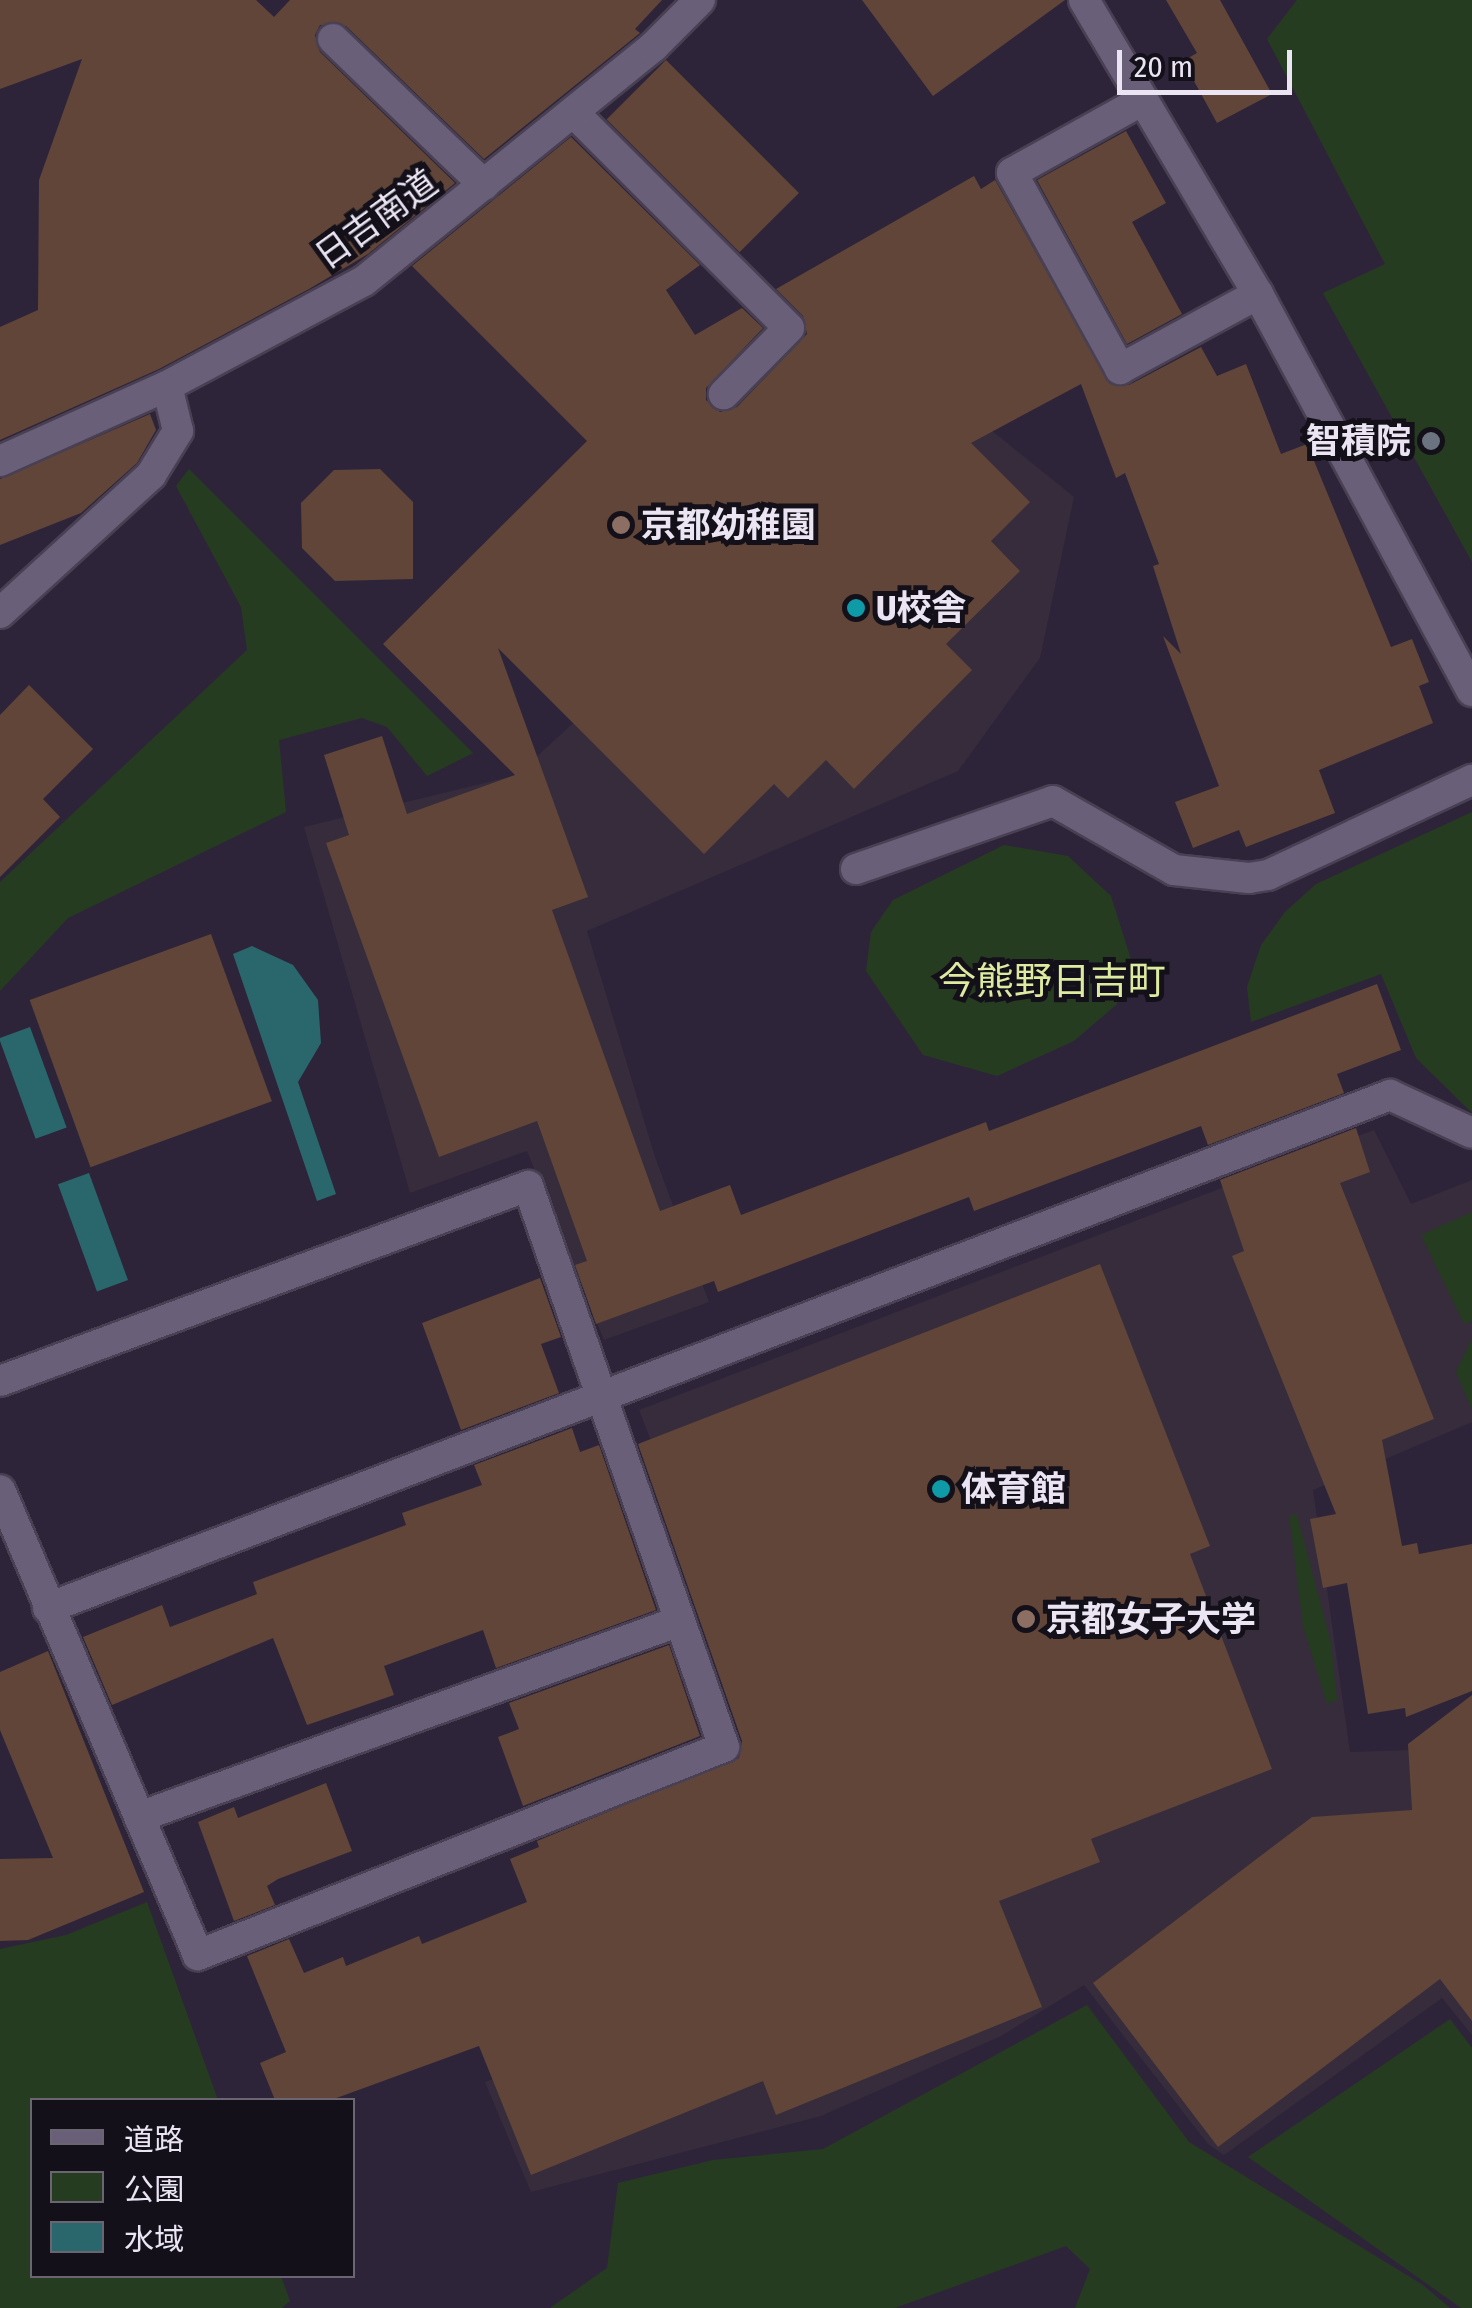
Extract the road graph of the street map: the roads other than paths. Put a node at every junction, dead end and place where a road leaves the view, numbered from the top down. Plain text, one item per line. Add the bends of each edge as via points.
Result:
1 (700, 0) edge
2 (1084, 0) edge
3 (333, 39) dead end
4 (1142, 100) junction
5 (574, 112) junction
6 (484, 184) junction
7 (1258, 294) junction
8 (167, 386) junction
9 (724, 394) dead end
10 (0, 461) edge
11 (0, 614) edge
12 (1472, 691) edge
13 (1472, 780) edge
14 (856, 869) dead end
15 (1472, 1133) edge
16 (0, 1382) edge
17 (602, 1397) junction
18 (0, 1490) edge
19 (48, 1608) junction
20 (680, 1621) junction
21 (139, 1818) junction

1 - 5 street, 日吉南道
2 - 4 street
3 - 6 street
4 - 7 street
4 - 7 street via 1012,172 1120,370
5 - 6 street, 日吉南道
5 - 9 street via 789,328
6 - 8 street, 日吉南道 via 364,282
7 - 12 street
8 - 10 street, 日吉南道
8 - 11 street via 178,431 151,475
13 - 14 street via 1268,876 1174,870 1053,801
15 - 17 street via 1390,1095
16 - 17 street via 528,1186
17 - 19 street
17 - 20 street
18 - 19 street
19 - 21 street
20 - 21 street
20 - 21 street via 724,1747 198,1955

